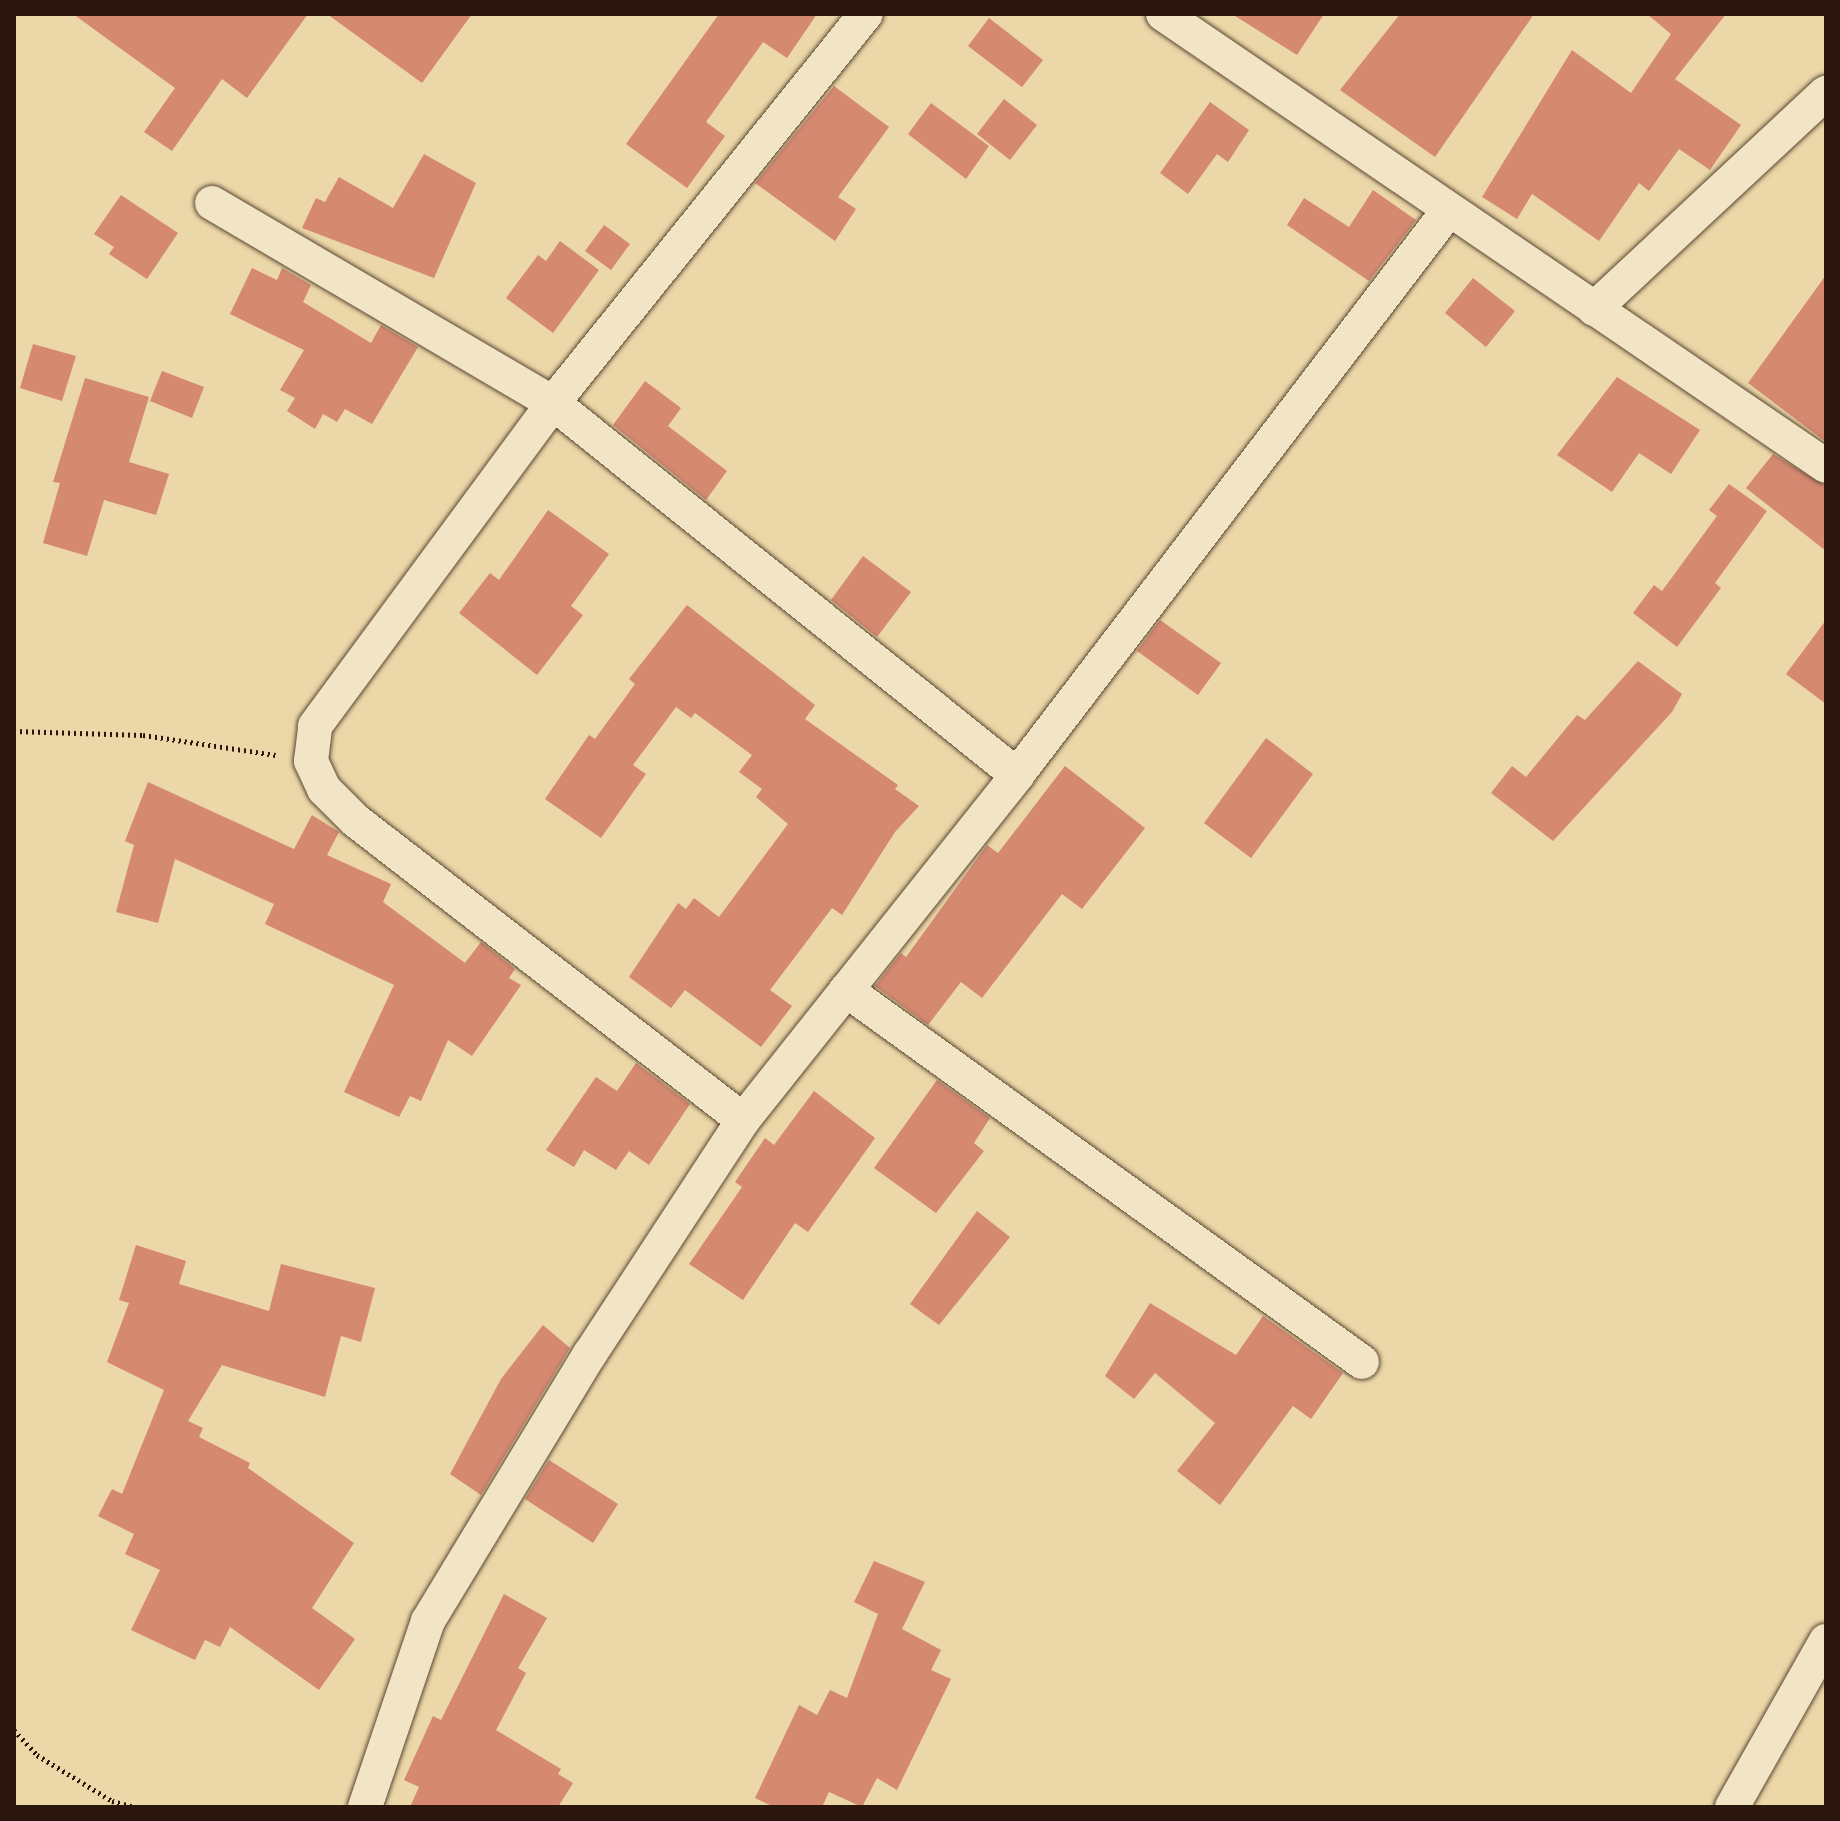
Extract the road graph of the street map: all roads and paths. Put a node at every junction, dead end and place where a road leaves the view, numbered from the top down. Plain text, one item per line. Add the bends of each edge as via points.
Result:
1 (866, 14) edge
2 (1163, 14) edge
3 (1826, 93) edge
4 (212, 203) dead end
5 (1448, 211) junction
6 (1594, 309) junction
7 (553, 403) junction
8 (1826, 466) edge
9 (14, 731) edge
10 (311, 761) junction
11 (1017, 775) junction
12 (846, 990) junction
13 (743, 1120) junction
14 (1362, 1362) dead end
15 (1826, 1641) edge
16 (14, 1730) edge
17 (135, 1807) edge
18 (365, 1807) edge
19 (1732, 1807) edge

1 - 7 street
2 - 5 street
3 - 6 street
4 - 7 street
5 - 6 street
5 - 11 street
6 - 8 street
7 - 10 street via 332,699 315,726
7 - 11 street
9 - 10 path via 143,735
10 - 13 street via 324,789 355,820
11 - 12 street
12 - 13 street
12 - 14 street
13 - 18 street via 590,1354 428,1621
15 - 19 street
16 - 17 path via 37,1755 112,1801

